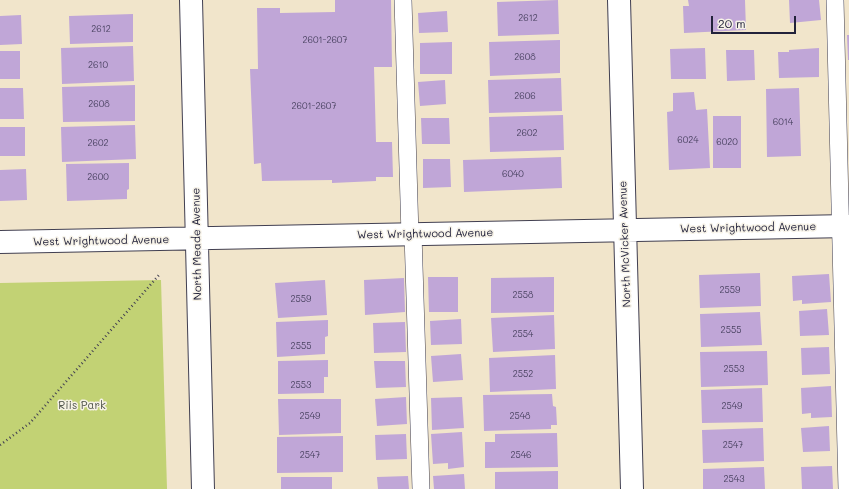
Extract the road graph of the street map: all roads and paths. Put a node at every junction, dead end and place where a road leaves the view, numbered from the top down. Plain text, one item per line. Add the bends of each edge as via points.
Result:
1 (191, 0) edge
2 (403, 0) edge
3 (619, 0) edge
4 (835, 0) edge
5 (845, 226) edge
6 (625, 230) junction
7 (411, 235) junction
8 (196, 239) junction
9 (0, 242) edge
10 (159, 275) dead end
11 (0, 445) edge
12 (203, 489) edge
13 (420, 489) edge
14 (632, 489) edge
15 (847, 489) edge

1 - 8 street, North Meade Avenue
2 - 7 lane
3 - 6 street, North McVicker Avenue
4 - 5 lane
5 - 6 street, West Wrightwood Avenue
5 - 15 lane
6 - 7 street, West Wrightwood Avenue
6 - 14 street, North McVicker Avenue
7 - 8 street, West Wrightwood Avenue
7 - 13 lane
8 - 9 street, West Wrightwood Avenue
8 - 12 street, North Meade Avenue
10 - 11 path via 30,423

